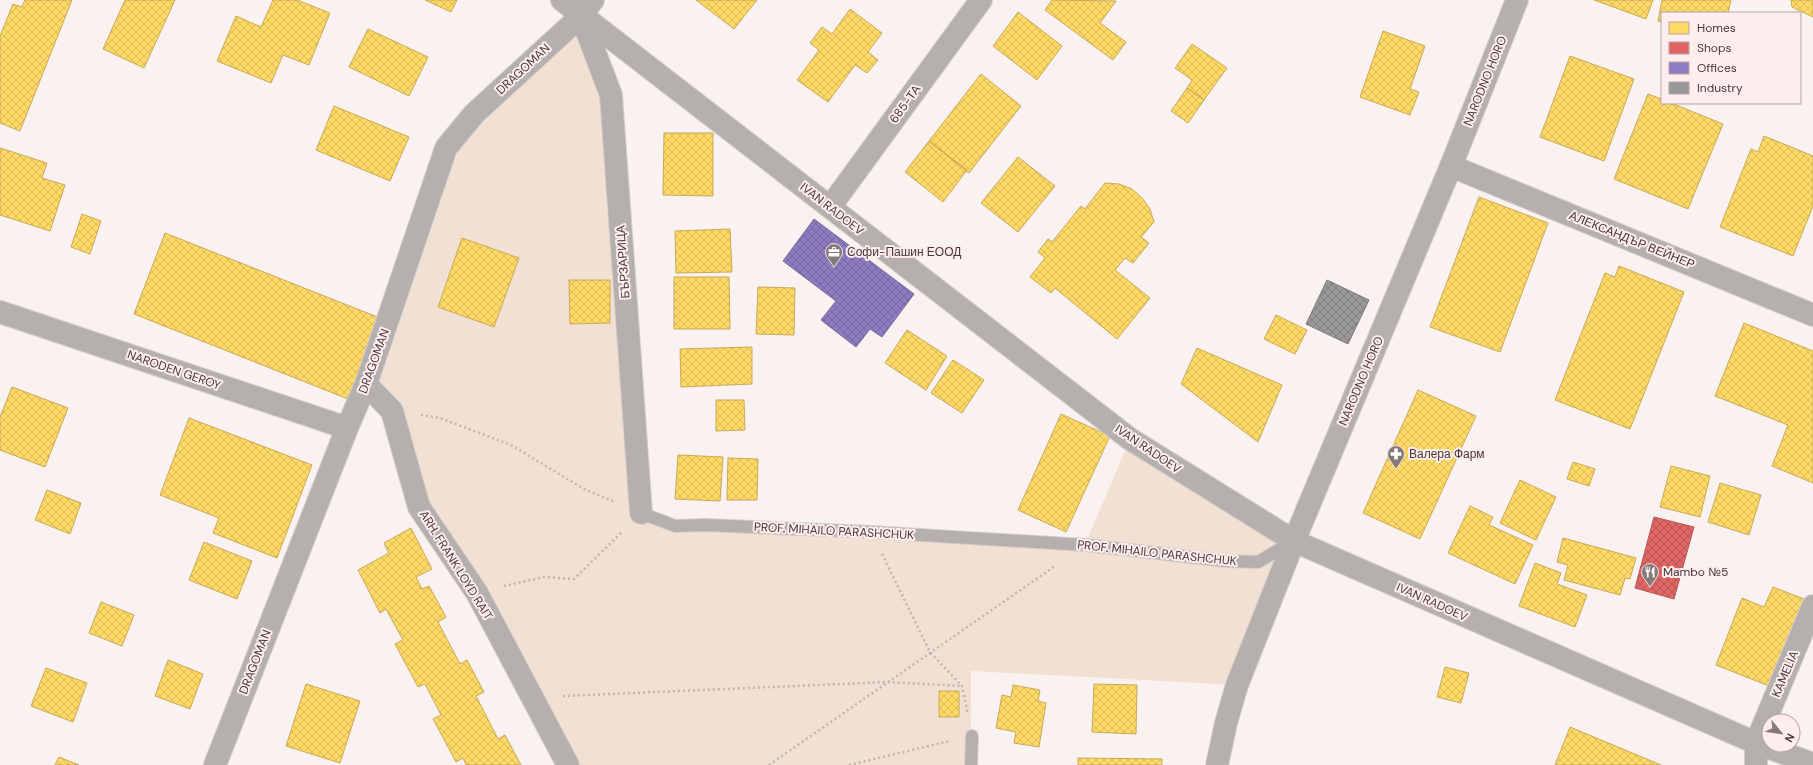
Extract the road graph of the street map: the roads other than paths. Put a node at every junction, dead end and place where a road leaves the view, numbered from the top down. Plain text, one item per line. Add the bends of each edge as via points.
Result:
1 (562, 0) edge
2 (982, 0) edge
3 (1517, 0) edge
4 (587, 8) edge
5 (1452, 166) junction
6 (830, 207) junction
7 (0, 312) edge
8 (1813, 315) edge
9 (366, 384) junction
10 (347, 428) junction
11 (641, 513) joint
12 (1294, 541) junction
13 (1813, 606) edge
14 (972, 736) road end
15 (1756, 743) junction
16 (1813, 764) edge
17 (215, 765) edge
18 (568, 765) edge
19 (971, 765) edge
20 (1218, 765) edge
21 (1756, 765) edge

1 - 4 street, IVAN RADOEV
2 - 6 street, 685-ТА
3 - 5 street, NARODNO HORO
4 - 6 street, IVAN RADOEV
4 - 9 street, DRAGOMAN via 474,114 446,148
4 - 11 street, БЪРЗАРИЦА via 611,95
5 - 8 street, АЛЕКСАНДЪР ВЕЙНЕР
5 - 12 street, NARODNO HORO
6 - 12 street, IVAN RADOEV via 1130,439
7 - 10 street, NARODEN GEROY
9 - 10 street, DRAGOMAN
9 - 18 street, ARH. FRANK LOYD RAIT via 392,411 419,507 477,593
10 - 17 street, DRAGOMAN
11 - 12 lane, PROF. MIHAILO PARASHCHUK via 675,526 871,532 1085,545 1226,561 1258,562
12 - 15 street, IVAN RADOEV
12 - 20 street, NARODNO HORO via 1237,685
13 - 15 street, KAMELIA
14 - 19 lane
15 - 16 street, IVAN RADOEV
15 - 21 street, KAMELIA

